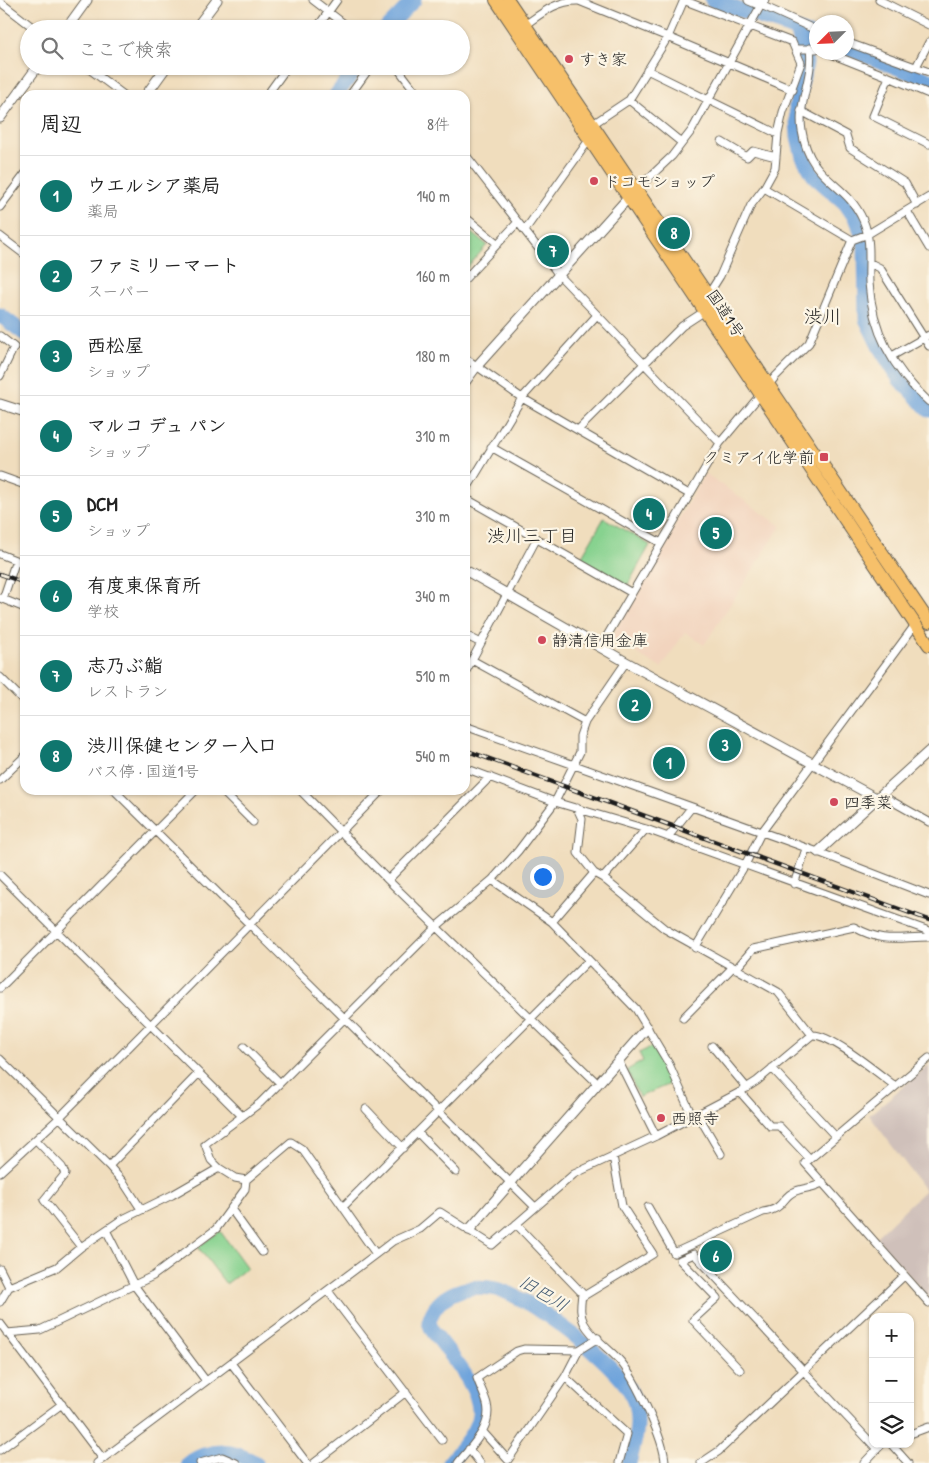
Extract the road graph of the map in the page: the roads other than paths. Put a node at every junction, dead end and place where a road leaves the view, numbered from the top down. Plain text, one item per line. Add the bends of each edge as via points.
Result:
1 (87, 0) edge
2 (217, 0) edge
3 (313, 0) edge
4 (337, 0) edge
5 (496, 0) edge
6 (508, 0) edge
7 (683, 0) edge
8 (748, 0) edge
9 (879, 0) edge
10 (0, 2) edge
11 (762, 2) edge
12 (329, 11) junction
13 (23, 20) edge
14 (73, 20) edge
15 (202, 20) edge
16 (322, 20) edge
17 (340, 20) edge
18 (525, 25) junction
19 (750, 25) junction
20 (929, 25) edge
21 (809, 26) edge
22 (668, 37) junction
23 (929, 42) edge
24 (854, 45) edge
25 (795, 48) junction
26 (809, 49) edge
27 (812, 60) edge
28 (847, 60) edge
29 (729, 63) junction
30 (916, 67) junction
31 (647, 70) junction
32 (929, 72) edge
33 (31, 75) edge
34 (97, 75) edge
35 (160, 75) edge
36 (281, 75) edge
37 (364, 75) edge
38 (402, 75) edge
39 (889, 76) junction
40 (20, 90) edge
41 (117, 90) edge
42 (150, 90) edge
43 (271, 90) edge
44 (354, 90) edge
45 (413, 90) edge
46 (792, 90) junction
47 (20, 91) edge
48 (929, 94) edge
49 (629, 100) junction
50 (708, 100) junction
51 (801, 111) junction
52 (0, 118) edge
53 (593, 124) junction
54 (778, 134) junction
55 (589, 140) junction
56 (722, 142) dead end
57 (682, 143) junction
58 (929, 144) edge
59 (776, 157) junction
60 (470, 160) edge
61 (20, 181) edge
62 (764, 188) junction
63 (632, 193) junction
64 (929, 198) edge
65 (917, 205) junction
66 (0, 207) edge
67 (907, 211) junction
68 (470, 221) edge
69 (518, 222) junction
70 (525, 230) junction
71 (868, 234) junction
72 (0, 236) edge
73 (852, 240) junction
74 (498, 244) junction
75 (929, 248) edge
76 (20, 251) edge
77 (870, 263) junction
78 (470, 274) edge
79 (559, 274) junction
80 (708, 295) junction
81 (705, 311) junction
82 (597, 315) junction
83 (0, 336) edge
84 (927, 336) edge
85 (929, 346) edge
86 (892, 356) junction
87 (470, 362) edge
88 (646, 364) junction
89 (476, 367) junction
90 (2, 368) edge
91 (470, 375) edge
92 (0, 376) edge
93 (766, 390) junction
94 (522, 398) junction
95 (929, 402) edge
96 (0, 404) edge
97 (20, 410) edge
98 (578, 430) junction
99 (720, 443) junction
100 (492, 448) junction
101 (0, 476) edge
102 (20, 483) edge
103 (470, 484) edge
104 (689, 494) junction
105 (470, 501) edge
106 (536, 538) junction
107 (661, 543) junction
108 (0, 554) edge
109 (16, 560) junction
110 (20, 562) edge
111 (470, 573) edge
112 (507, 593) junction
113 (632, 593) junction
114 (1, 599) edge
115 (20, 606) edge
116 (929, 622) edge
117 (916, 625) junction
118 (470, 638) edge
119 (481, 643) junction
120 (929, 645) edge
121 (601, 646) junction
122 (472, 660) junction
123 (626, 662) junction
124 (470, 664) edge
125 (0, 677) edge
126 (20, 697) edge
127 (585, 722) junction
128 (470, 728) edge
129 (929, 751) edge
130 (20, 761) edge
131 (812, 763) junction
132 (574, 766) junction
133 (470, 770) edge
134 (490, 777) junction
135 (0, 780) edge
136 (119, 795) edge
137 (191, 795) edge
138 (227, 795) edge
139 (305, 795) edge
140 (377, 795) edge
141 (879, 797) junction
142 (556, 802) junction
143 (578, 808) junction
144 (692, 808) junction
145 (253, 822) dead end
146 (929, 822) edge
147 (646, 829) junction
148 (156, 831) junction
149 (342, 832) junction
150 (761, 833) junction
151 (668, 837) junction
152 (806, 848) junction
153 (818, 852) junction
154 (744, 865) junction
155 (594, 873) junction
156 (0, 875) edge
157 (603, 878) junction
158 (388, 880) junction
159 (492, 880) junction
160 (794, 884) junction
161 (929, 895) edge
162 (552, 922) junction
163 (251, 924) junction
164 (437, 926) junction
165 (56, 931) junction
166 (929, 931) edge
167 (929, 937) edge
168 (695, 948) junction
169 (588, 961) junction
170 (735, 968) junction
171 (0, 988) edge
172 (345, 1017) junction
173 (532, 1018) junction
174 (683, 1018) dead end
175 (150, 1025) junction
176 (647, 1028) junction
177 (812, 1035) junction
178 (712, 1046) dead end
179 (244, 1047) dead end
180 (929, 1058) edge
181 (0, 1059) edge
182 (618, 1060) junction
183 (772, 1068) junction
184 (199, 1073) junction
185 (280, 1083) junction
186 (597, 1083) junction
187 (896, 1086) junction
188 (743, 1090) junction
189 (366, 1109) dead end
190 (441, 1111) junction
191 (242, 1116) junction
192 (696, 1116) junction
193 (59, 1118) junction
194 (418, 1133) junction
195 (656, 1136) junction
196 (836, 1137) junction
197 (36, 1140) junction
198 (403, 1148) junction
199 (722, 1154) dead end
200 (614, 1156) junction
201 (810, 1159) junction
202 (109, 1166) junction
203 (219, 1168) junction
204 (0, 1172) edge
205 (456, 1172) dead end
206 (246, 1180) junction
207 (512, 1182) junction
208 (822, 1182) junction
209 (343, 1207) junction
210 (535, 1207) junction
211 (648, 1207) dead end
212 (140, 1209) junction
213 (230, 1209) junction
214 (516, 1224) junction
215 (106, 1230) junction
216 (469, 1230) junction
217 (81, 1247) junction
218 (262, 1252) dead end
219 (376, 1254) junction
220 (0, 1269) edge
221 (904, 1276) junction
222 (134, 1285) junction
223 (9, 1287) junction
224 (328, 1291) junction
225 (582, 1297) junction
226 (0, 1302) edge
227 (929, 1303) edge
228 (0, 1323) edge
229 (7, 1333) junction
230 (598, 1338) junction
231 (580, 1350) junction
232 (231, 1363) junction
233 (740, 1370) dead end
234 (803, 1370) junction
235 (565, 1377) junction
236 (206, 1381) junction
237 (406, 1392) junction
238 (62, 1404) junction
239 (929, 1427) edge
240 (483, 1432) junction
241 (914, 1433) edge
242 (869, 1437) edge
243 (442, 1440) dead end
244 (878, 1448) edge
245 (895, 1448) edge
246 (469, 1449) junction
247 (0, 1450) edge
248 (100, 1461) edge
249 (200, 1463) edge
250 (236, 1463) edge
251 (307, 1463) edge
252 (314, 1463) edge
253 (458, 1463) edge
254 (480, 1463) edge
255 (619, 1463) edge
256 (665, 1463) edge
257 (701, 1463) edge
258 (864, 1463) edge
259 (908, 1463) edge

1 - 14 street
2 - 15 street
3 - 12 street
4 - 12 street
5 - 55 highway, 国道1号
6 - 18 highway, 国道1号
7 - 19 street
7 - 22 street
8 - 11 street
9 - 20 street
10 - 13 street
11 - 19 street
11 - 21 street
12 - 16 street
12 - 17 street
18 - 22 street via 556,4 570,0
18 - 53 highway, 国道1号
19 - 25 street via 792,42
19 - 29 street
22 - 29 street
22 - 31 street
23 - 30 street
24 - 30 street
25 - 26 street
25 - 46 street via 801,63
27 - 51 street
28 - 39 street
29 - 46 street
29 - 50 street
30 - 32 street
31 - 49 street
31 - 50 street
33 - 40 street
34 - 41 street
35 - 42 street
36 - 43 street
37 - 44 street
38 - 45 street
39 - 48 street
39 - 58 street via 873,116
46 - 54 street
47 - 52 street
49 - 53 street
49 - 57 street
50 - 54 street
50 - 57 street
51 - 65 street via 846,135 850,148 905,183
51 - 71 street via 801,129 808,157 855,206
53 - 63 highway, 国道1号
54 - 59 street
55 - 63 highway, 国道1号
55 - 70 street
56 - 59 street via 747,157 753,151
57 - 63 street
59 - 62 street via 775,168
60 - 69 street
61 - 66 street
62 - 73 street
62 - 80 street via 751,206 720,276
63 - 79 street
63 - 80 highway, 国道1号
63 - 81 highway, 国道1号
64 - 65 street
65 - 67 street
67 - 71 street
67 - 75 street
68 - 74 street
69 - 70 street
69 - 74 street
70 - 79 street
71 - 73 street
71 - 77 street
72 - 76 street
73 - 93 street via 808,343
74 - 78 street
77 - 84 street via 880,268
77 - 86 street via 874,322
79 - 82 street
79 - 89 street
80 - 93 highway, 国道1号
81 - 88 street via 682,326
81 - 93 highway, 国道1号
82 - 88 street
82 - 94 street
83 - 90 street via 14,347
84 - 85 street
84 - 86 street
86 - 95 street
87 - 89 street
88 - 98 street
88 - 99 street
89 - 91 street
89 - 94 street
90 - 92 street
93 - 99 street
93 - 116 highway, 国道1号
93 - 117 highway, 国道1号
94 - 98 street
94 - 100 street
96 - 97 street
98 - 104 street
99 - 104 street
100 - 103 street
100 - 107 street
101 - 102 street
104 - 107 street
105 - 106 street
106 - 112 street
106 - 113 street
107 - 113 street
108 - 109 street
109 - 110 street
109 - 114 street
111 - 112 street
112 - 119 street
112 - 121 street
113 - 121 street
114 - 115 street
117 - 120 highway, 国道1号
117 - 131 street
118 - 119 street
119 - 122 street
121 - 123 street
122 - 124 street
122 - 127 street
123 - 127 street
123 - 131 street
125 - 126 street
127 - 132 street
128 - 132 street
129 - 141 street
130 - 135 street
131 - 141 street
131 - 150 street
132 - 142 street
132 - 144 street
133 - 134 street
134 - 142 street
134 - 158 street
136 - 148 street
137 - 148 street
138 - 145 street
139 - 149 street
140 - 149 street
141 - 146 street
141 - 153 street
142 - 143 street
142 - 159 street
143 - 147 street
143 - 155 street via 582,819 578,853
144 - 150 street
144 - 151 street
147 - 151 street
147 - 157 street
148 - 163 street
148 - 165 street
149 - 158 street
149 - 163 street
150 - 152 street
150 - 154 street
151 - 154 street
152 - 153 street
152 - 160 street
153 - 161 street
154 - 160 street
154 - 168 street
155 - 157 street
155 - 162 street
156 - 165 street
157 - 168 street via 665,929
158 - 164 street
159 - 162 street
159 - 164 street
160 - 166 street
162 - 169 street
163 - 172 street
163 - 175 street
164 - 172 street
164 - 173 street
165 - 171 street
165 - 175 street
167 - 170 street via 888,940 854,928 754,949
168 - 170 street
169 - 173 street
169 - 176 street via 636,1009
170 - 174 street
170 - 177 street via 778,992
172 - 185 street
172 - 190 street
173 - 186 street
173 - 190 street
175 - 184 street
175 - 193 street
176 - 182 street
176 - 192 street
177 - 183 street
177 - 187 street via 832,1040
178 - 188 street
179 - 185 street
180 - 187 street
181 - 193 street
182 - 186 street
182 - 195 street
183 - 188 street
183 - 196 street
184 - 191 street
184 - 202 street
185 - 191 street
186 - 207 street
187 - 196 street
188 - 192 street
188 - 201 street via 770,1126 779,1126
189 - 198 street
190 - 194 street
190 - 207 street
191 - 203 street via 205,1144 211,1160
192 - 195 street
192 - 199 street
193 - 197 street
193 - 202 street
194 - 198 street
194 - 205 street
195 - 200 street
196 - 201 street
197 - 204 street
197 - 217 street via 66,1174 44,1200
198 - 209 street
200 - 210 street via 574,1174
200 - 225 street via 622,1206 653,1254
201 - 208 street via 805,1163
202 - 212 street
203 - 206 street via 235,1178
203 - 212 street
206 - 209 street via 291,1142 302,1149
206 - 213 street via 245,1188
207 - 210 street
207 - 216 street
208 - 211 street via 817,1187 794,1191 775,1210 763,1212 674,1253
208 - 221 street
209 - 219 street
210 - 214 street
212 - 215 street
213 - 218 street
213 - 222 street via 216,1229 153,1276
214 - 216 street via 492,1244
214 - 225 street via 582,1293
215 - 217 street
215 - 222 street
216 - 219 street via 440,1212 420,1229 393,1241
217 - 223 street via 57,1267
219 - 224 street
220 - 223 street
221 - 227 street
221 - 234 street
222 - 229 street via 40,1330
222 - 236 street
223 - 226 street
224 - 232 street
224 - 237 street
225 - 230 street via 580,1311 585,1325
228 - 229 street
229 - 238 street
230 - 231 street
230 - 256 street via 621,1362 638,1390
231 - 235 street
231 - 240 street via 524,1349 477,1378 488,1405
232 - 236 street
232 - 251 street
233 - 234 street via 693,1320 717,1298 680,1260 694,1254
234 - 242 street
234 - 257 street via 720,1451
235 - 240 street via 508,1460
235 - 255 street via 627,1434
236 - 248 street
237 - 243 street
237 - 252 street
238 - 247 street
238 - 248 street
239 - 241 street
240 - 246 street
244 - 258 street
245 - 259 street
246 - 253 street
246 - 254 street
249 - 250 street via 222,1457

